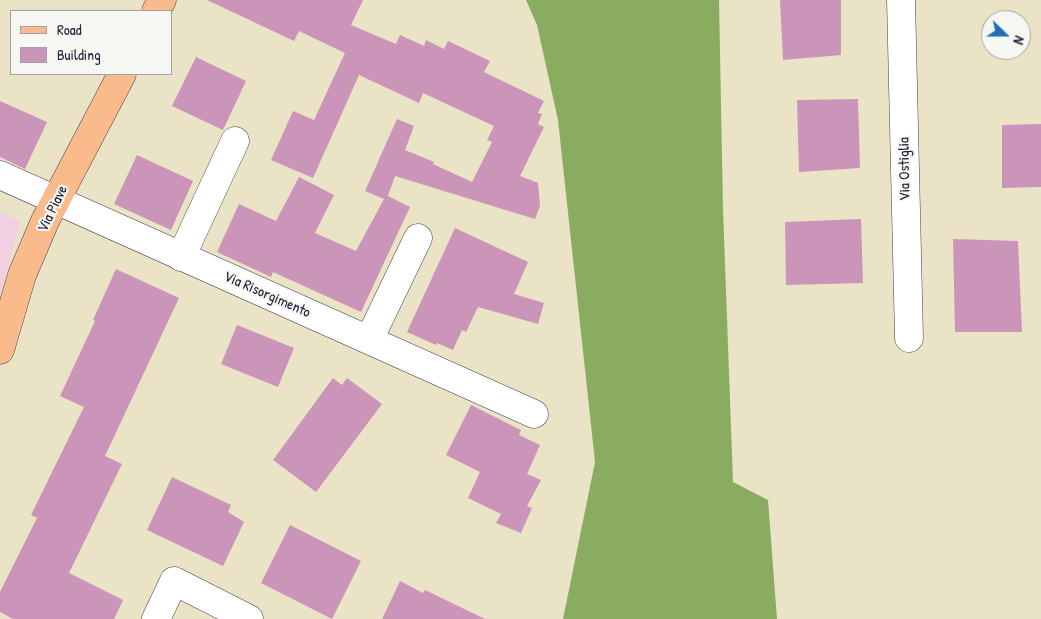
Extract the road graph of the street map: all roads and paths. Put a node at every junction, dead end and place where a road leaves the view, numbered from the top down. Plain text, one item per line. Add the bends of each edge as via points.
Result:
1 (901, 0) edge
2 (121, 75) edge
3 (236, 141) dead end
4 (0, 175) edge
5 (56, 201) junction
6 (418, 238) dead end
7 (181, 257) junction
8 (909, 338) dead end
9 (368, 340) junction
10 (0, 350) edge
11 (534, 414) dead end
12 (156, 619) edge
13 (249, 619) edge

1 - 8 street, Via Ostiglia
2 - 5 main road, Via Piave
3 - 7 street
4 - 5 street, Via Risorgimento
5 - 7 street, Via Risorgimento
5 - 10 main road, Via Piave via 22,275
6 - 9 street
7 - 9 street, Via Risorgimento
9 - 11 street, Via Risorgimento
12 - 13 street via 174,582

